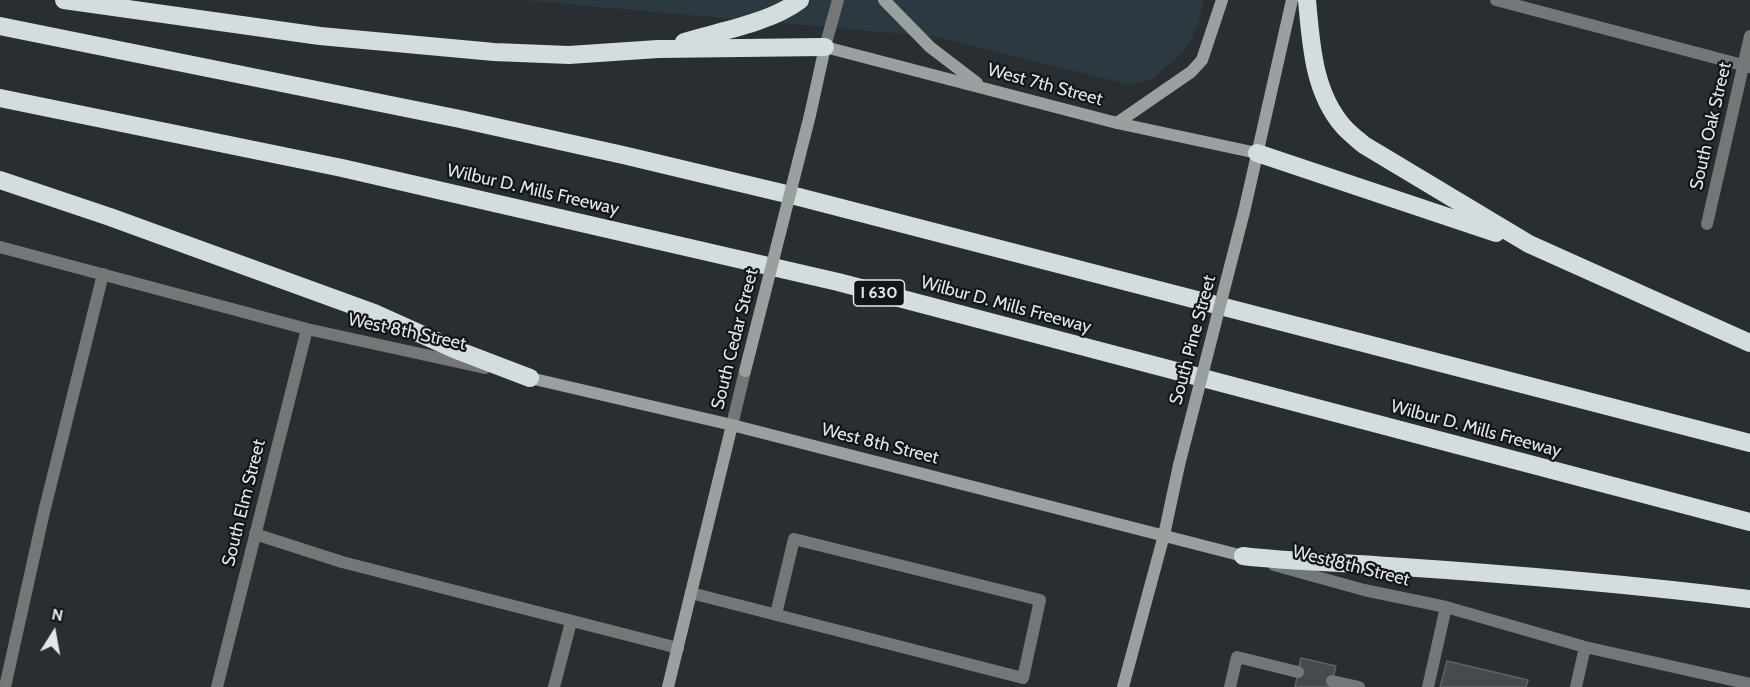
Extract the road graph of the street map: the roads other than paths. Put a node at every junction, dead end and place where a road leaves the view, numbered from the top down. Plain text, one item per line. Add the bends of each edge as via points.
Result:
1 (64, 0) edge
2 (800, 0) edge
3 (838, 0) edge
4 (884, 0) edge
5 (1222, 0) edge
6 (1292, 0) edge
7 (1307, 0) edge
8 (1496, 0) edge
9 (1525, 4) edge
10 (0, 26) edge
11 (1750, 36) edge
12 (825, 47) junction
13 (658, 49) junction
14 (1747, 66) edge
15 (982, 88) junction
16 (0, 98) edge
17 (1117, 123) junction
18 (1257, 153) junction
19 (0, 180) edge
20 (1707, 224) dead end
21 (1529, 244) junction
22 (0, 247) edge
23 (103, 274) junction
24 (307, 329) junction
25 (1750, 343) edge
26 (745, 371) joint
27 (530, 378) junction
28 (732, 425) junction
29 (1750, 443) edge
30 (1750, 522) edge
31 (255, 534) junction
32 (1164, 535) junction
33 (1244, 556) junction
34 (691, 593) junction
35 (1750, 599) edge
36 (1446, 607) junction
37 (776, 614) junction
38 (571, 622) junction
39 (1585, 647) junction
40 (678, 648) junction
41 (1298, 672) dead end
42 (1332, 681) dead end
43 (1022, 682) edge
44 (1750, 684) edge
45 (5, 687) edge
46 (217, 687) edge
47 (554, 687) edge
48 (668, 687) edge
49 (1124, 687) edge
50 (1230, 687) edge
51 (1359, 687) edge
52 (1428, 687) edge
53 (1576, 687) edge

1 - 13 highway via 320,36 494,52 569,55
2 - 13 highway via 762,19
3 - 12 street, South Cedar Street
4 - 15 main road via 930,47
5 - 17 main road via 1202,60 1191,72
6 - 18 main road, South Pine Street
7 - 21 highway via 1316,71 1326,98 1343,125 1364,145
8 - 9 street
9 - 14 street
10 - 29 highway via 634,158
11 - 14 street, South Oak Street
12 - 13 highway
12 - 15 main road, West 7th Street
12 - 26 main road, South Cedar Street, bridge
14 - 20 street, South Oak Street
15 - 17 main road, West 7th Street
16 - 30 highway, Wilbur D. Mills Freeway / I 630 via 342,168 838,282
17 - 18 main road, West 7th Street
18 - 21 highway
18 - 32 main road, South Pine Street, bridge
19 - 27 highway via 374,313
21 - 25 highway
22 - 23 street, West 8th Street
23 - 24 street, West 8th Street
23 - 45 street
24 - 27 street, West 8th Street
24 - 31 street, South Elm Street
26 - 28 street, South Cedar Street
27 - 28 main road, West 8th Street
28 - 32 main road, West 8th Street
28 - 34 main road, South Cedar Street
31 - 38 street via 342,562
31 - 46 street, South Elm Street
32 - 33 main road, West 8th Street
32 - 49 main road, South Pine Street
33 - 35 highway via 1567,579
33 - 36 street, West 8th Street via 1364,590
34 - 37 street
34 - 40 main road, South Cedar Street
36 - 39 street, West 8th Street
36 - 52 street
37 - 43 street
37 - 43 street via 794,539 1040,600
38 - 40 street
38 - 47 street
39 - 44 street, West 8th Street
39 - 53 street
40 - 48 main road, South Cedar Street
41 - 50 street via 1237,657
42 - 51 street

